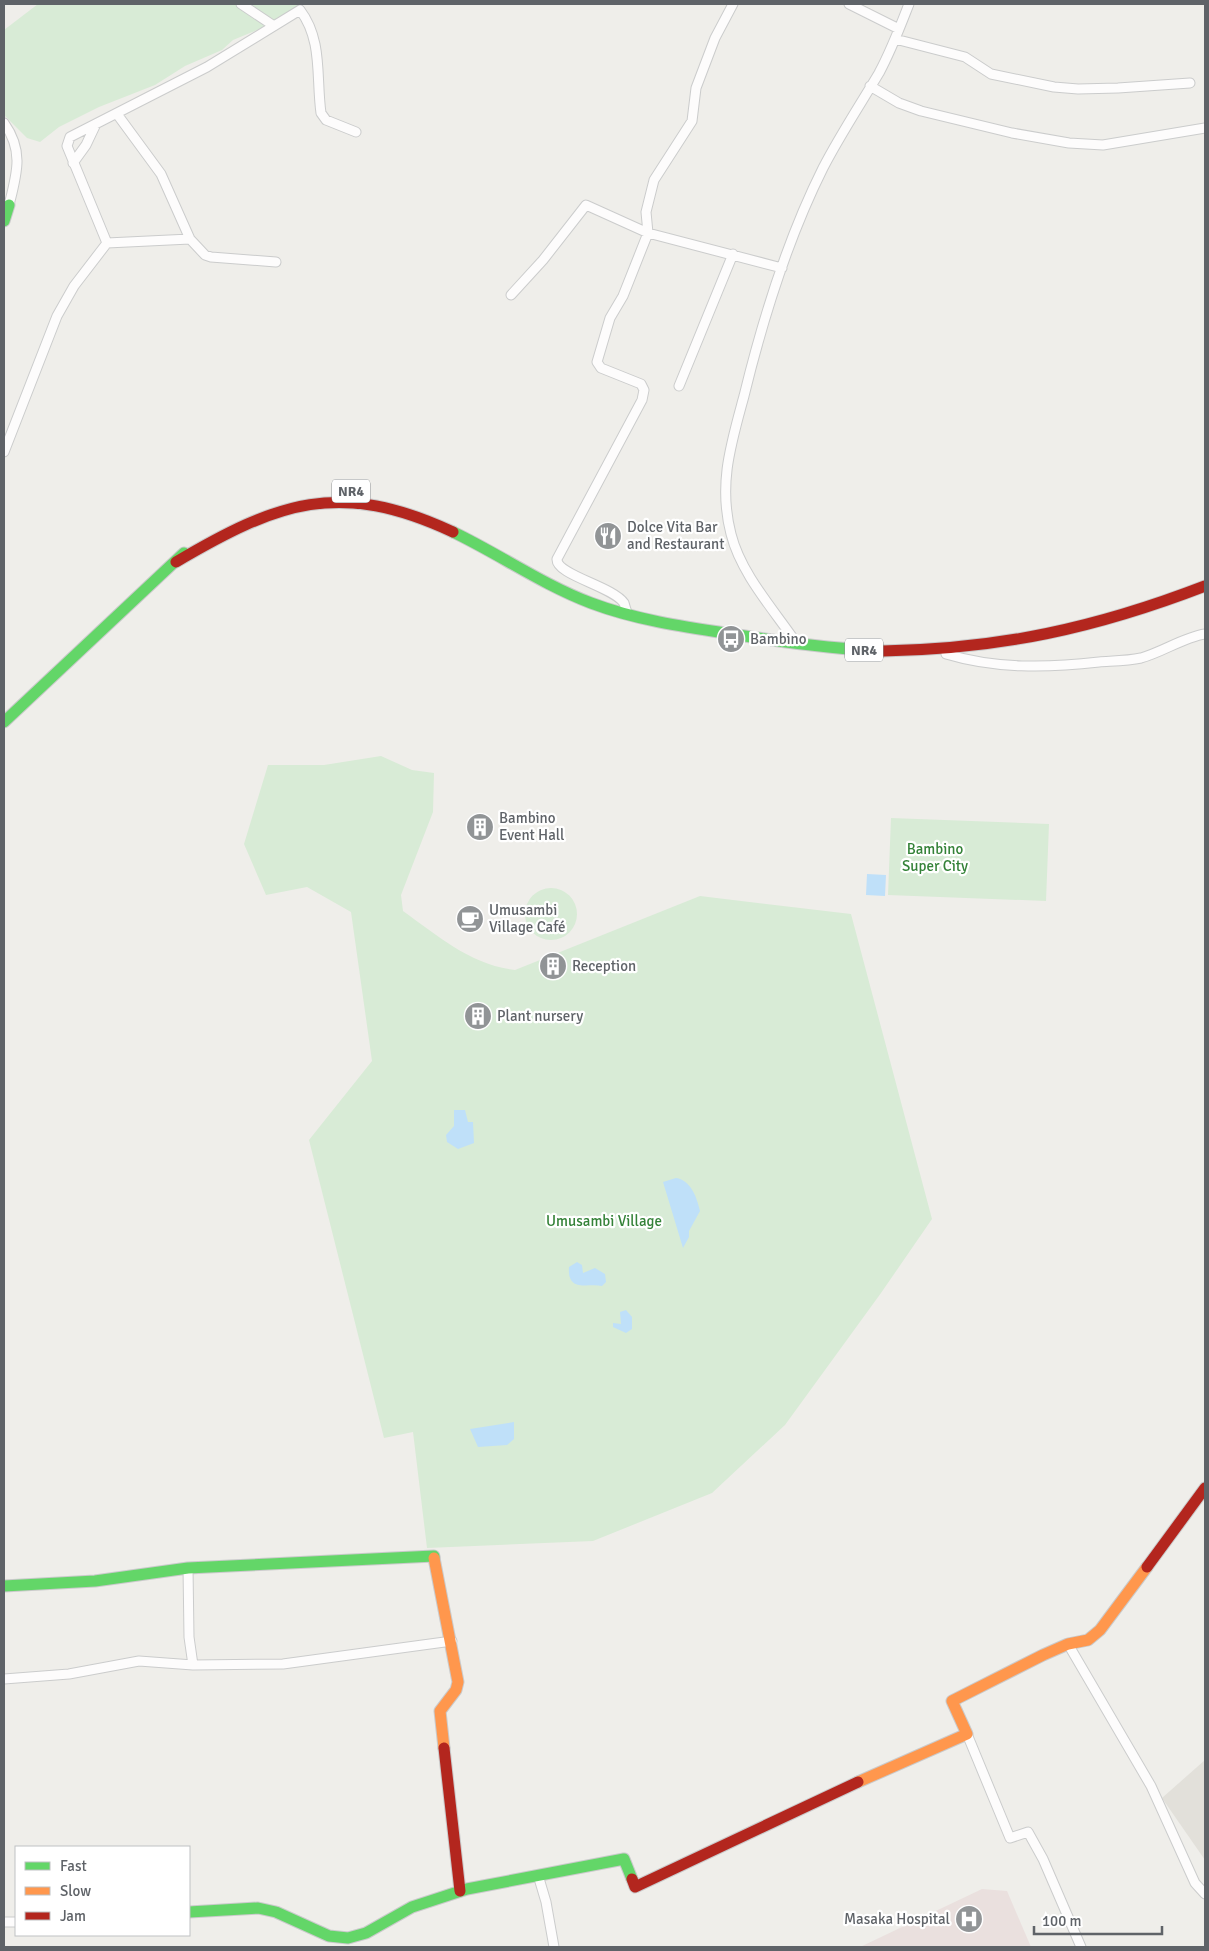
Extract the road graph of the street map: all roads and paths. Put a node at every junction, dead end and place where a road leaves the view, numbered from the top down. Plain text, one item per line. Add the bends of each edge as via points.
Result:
1 (242, 4) edge
2 (733, 4) edge
3 (849, 4) edge
4 (909, 4) edge
5 (274, 26) junction
6 (899, 29) junction
7 (895, 39) junction
8 (1190, 83) dead end
9 (870, 86) junction
10 (118, 114) junction
11 (4, 123) edge
12 (95, 126) junction
13 (1205, 128) edge
14 (356, 132) dead end
15 (73, 163) junction
16 (6, 207) edge
17 (4, 221) edge
18 (648, 233) junction
19 (190, 239) junction
20 (107, 243) junction
21 (733, 254) junction
22 (276, 262) dead end
23 (782, 268) junction
24 (511, 295) dead end
25 (679, 386) dead end
26 (4, 452) edge
27 (447, 517) dead end
28 (224, 522) dead end
29 (176, 562) junction
30 (526, 570) junction
31 (1205, 586) edge
32 (628, 614) junction
33 (1205, 634) edge
34 (797, 644) junction
35 (931, 650) junction
36 (4, 722) edge
37 (1205, 1488) edge
38 (188, 1568) junction
39 (4, 1586) edge
40 (452, 1641) junction
41 (1068, 1644) junction
42 (194, 1665) junction
43 (4, 1679) edge
44 (967, 1734) junction
45 (538, 1875) junction
46 (460, 1891) junction
47 (1205, 1894) edge
48 (190, 1912) edge
49 (554, 1947) edge
50 (1081, 1947) edge

1 - 5 street
2 - 18 street via 715,38 696,88 692,121 654,180 646,212
3 - 6 street
4 - 6 street
5 - 10 street via 207,67
5 - 14 street via 300,10 315,42 321,113 326,120
6 - 7 street
7 - 8 street via 965,57 991,74 1054,87 1118,88
7 - 9 street
9 - 13 street via 898,103 921,111 1069,143 1103,144
9 - 23 street via 822,170
10 - 12 street
10 - 19 street via 161,174
11 - 16 street via 17,149
12 - 15 street
12 - 15 street via 68,140
15 - 20 street
16 - 17 main road
18 - 21 street
18 - 24 street via 586,205
18 - 32 street via 610,318 597,364 641,384 644,395 557,563 567,572 611,592 624,603
19 - 20 street
19 - 22 street via 210,257
20 - 26 street via 74,286 57,316
21 - 23 street
21 - 25 street
23 - 34 street via 747,384 726,467 724,489 731,536 741,561
27 - 30 main road, NR4 via 480,536
28 - 29 main road, NR4 via 198,538
29 - 30 main road, NR4 via 240,525 268,513 341,501 392,508 422,518
29 - 36 main road, NR4
30 - 32 main road, NR4 via 577,598
31 - 35 main road, NR4 via 1082,629 990,646
32 - 34 main road, NR4 via 698,629
33 - 35 street via 1162,652 1088,664 1018,667 972,662
34 - 35 main road, NR4 via 882,651
37 - 41 main road via 1100,1630 1088,1640
38 - 39 main road via 95,1581
38 - 40 main road via 434,1556
38 - 42 street via 189,1637
40 - 42 street via 283,1664
40 - 46 main road via 458,1685 440,1711
41 - 44 main road via 952,1701
41 - 47 street via 1151,1786 1195,1883
42 - 43 street via 139,1661 69,1674
44 - 45 main road via 635,1887 624,1860
44 - 50 street via 1010,1838 1028,1832
45 - 46 main road
45 - 49 street
46 - 48 main road via 412,1906 366,1933 348,1938 329,1936 276,1912 258,1908

